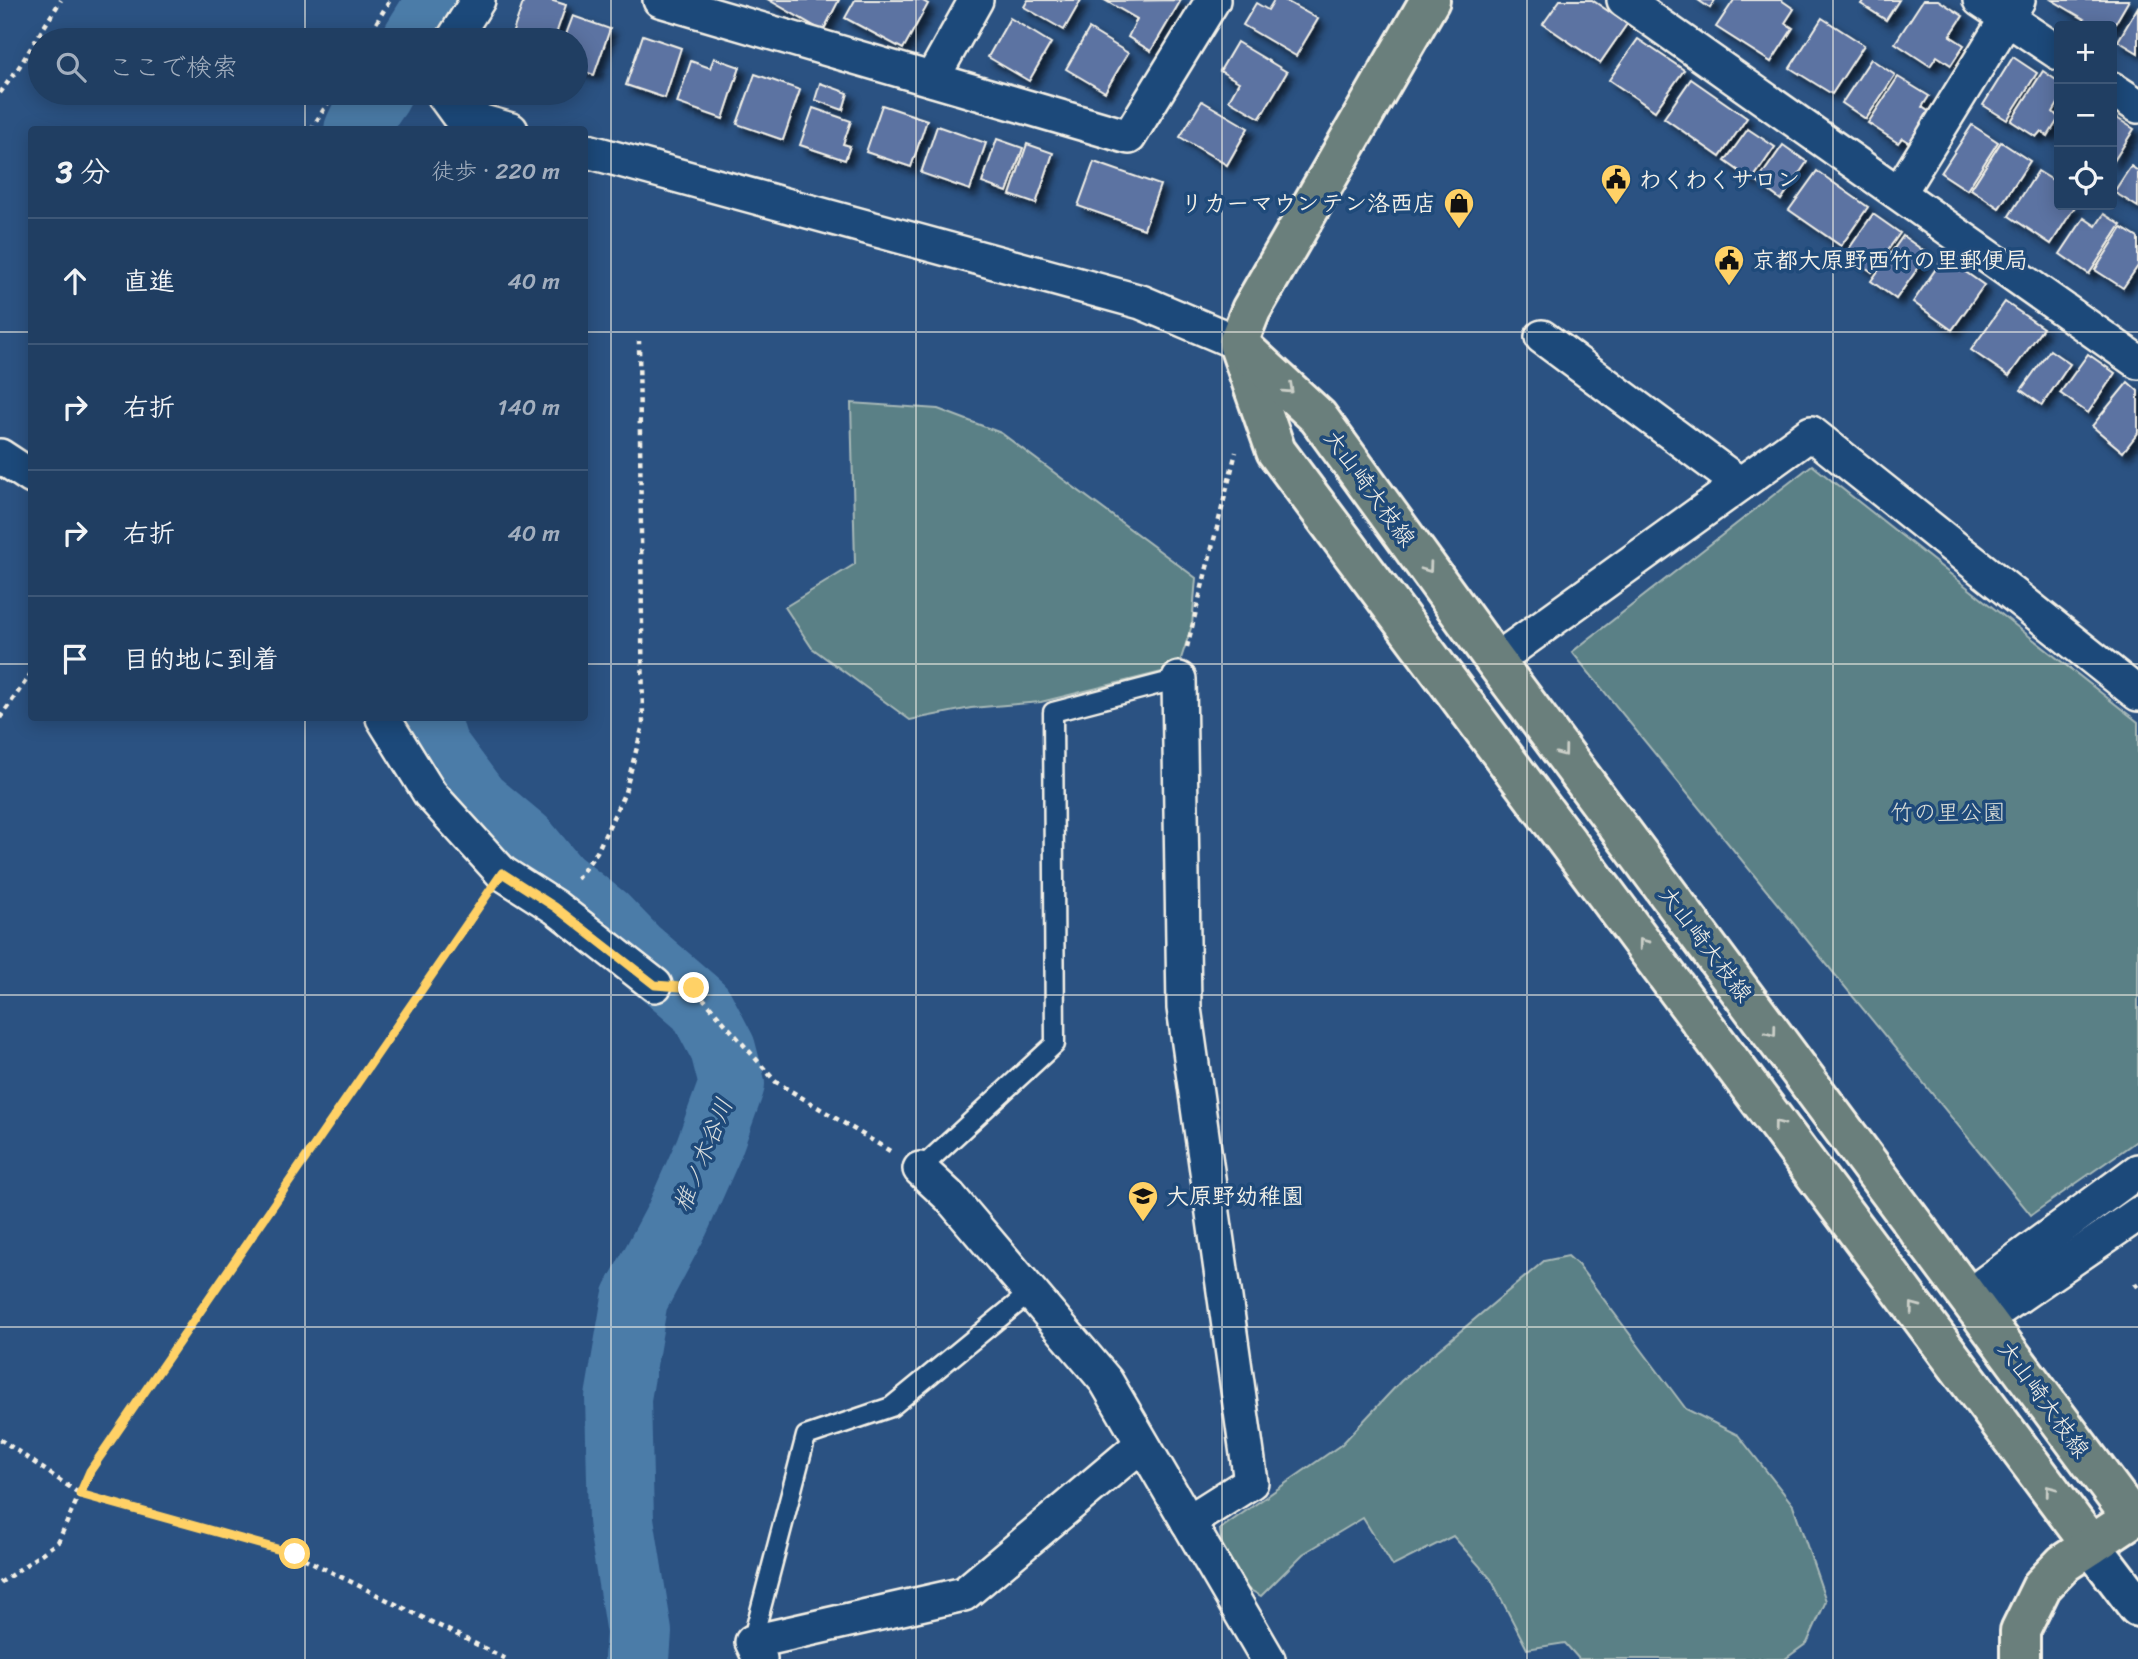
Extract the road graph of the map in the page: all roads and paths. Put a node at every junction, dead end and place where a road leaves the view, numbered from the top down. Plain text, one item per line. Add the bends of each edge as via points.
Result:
1 (61, 0) edge
2 (390, 0) edge
3 (478, 0) edge
4 (660, 0) edge
5 (976, 0) edge
6 (1213, 0) edge
7 (1430, 0) edge
8 (1624, 0) edge
9 (2002, 6) edge
10 (729, 9) edge
11 (43, 28) edge
12 (373, 28) edge
13 (460, 28) edge
14 (2054, 49) edge
15 (28, 53) edge
16 (932, 79) junction
17 (2117, 92) edge
18 (0, 93) edge
19 (327, 105) edge
20 (451, 105) edge
21 (2138, 106) edge
22 (313, 126) edge
23 (497, 126) edge
24 (588, 151) edge
25 (1899, 193) junction
26 (1542, 337) dead end
27 (639, 341) dead end
28 (1238, 343) junction
29 (2138, 362) edge
30 (1238, 445) dead end
31 (0, 456) edge
32 (28, 474) edge
33 (1740, 484) junction
34 (1495, 661) junction
35 (28, 678) edge
36 (1179, 678) junction
37 (2138, 694) edge
38 (0, 718) edge
39 (385, 721) edge
40 (502, 873) junction
41 (555, 907) junction
42 (655, 985) joint
43 (920, 1169) junction
44 (2138, 1171) edge
45 (2138, 1214) edge
46 (1031, 1292) junction
47 (1977, 1308) junction
48 (0, 1439) edge
49 (1142, 1444) junction
50 (80, 1494) junction
51 (1188, 1522) junction
52 (2135, 1522) edge
53 (2091, 1545) junction
54 (0, 1583) edge
55 (2138, 1608) edge
56 (756, 1650) edge
57 (506, 1659) edge
58 (1267, 1659) edge
59 (2020, 1659) edge

1 - 11 path
2 - 12 path
3 - 13 street
4 - 10 street
5 - 16 street
6 - 16 street via 1129,137
7 - 28 main road via 1251,310
8 - 25 street
9 - 14 street
9 - 25 street
10 - 16 street
15 - 18 path
17 - 21 street
19 - 22 path
20 - 23 street via 458,115
24 - 28 street via 1141,302
25 - 29 street
26 - 33 street
27 - 41 path via 643,725 625,792 597,852
28 -> 34 main road, 大山崎大枝線 via 1318,417
53 -> 28 main road via 1276,451
30 - 36 path
31 - 32 street
33 - 34 street
33 - 37 street via 1811,433
34 -> 47 main road, 大山崎大枝線
35 - 38 path
36 - 43 lane via 1053,712 1055,1044
36 - 51 street via 1184,1008 1251,1482
39 - 40 street via 430,794
40 - 41 street
40 - 50 path via 90,1471
41 - 42 street
42 - 43 path via 694,988 776,1082
43 - 46 street via 950,1197
44 - 47 street via 2002,1269
45 - 47 street
46 - 49 street via 1106,1381
46 - 56 lane via 891,1407 806,1436
47 - 52 main road, 大山崎大枝線
48 - 50 path
49 - 51 street
49 - 56 street via 964,1594
50 - 54 path via 58,1542
50 - 57 path via 295,1554
51 - 58 street
52 - 53 main road, 大山崎大枝線
53 - 55 street
53 - 59 main road, 大山崎大枝線 via 2064,1563 2042,1586 2020,1631

